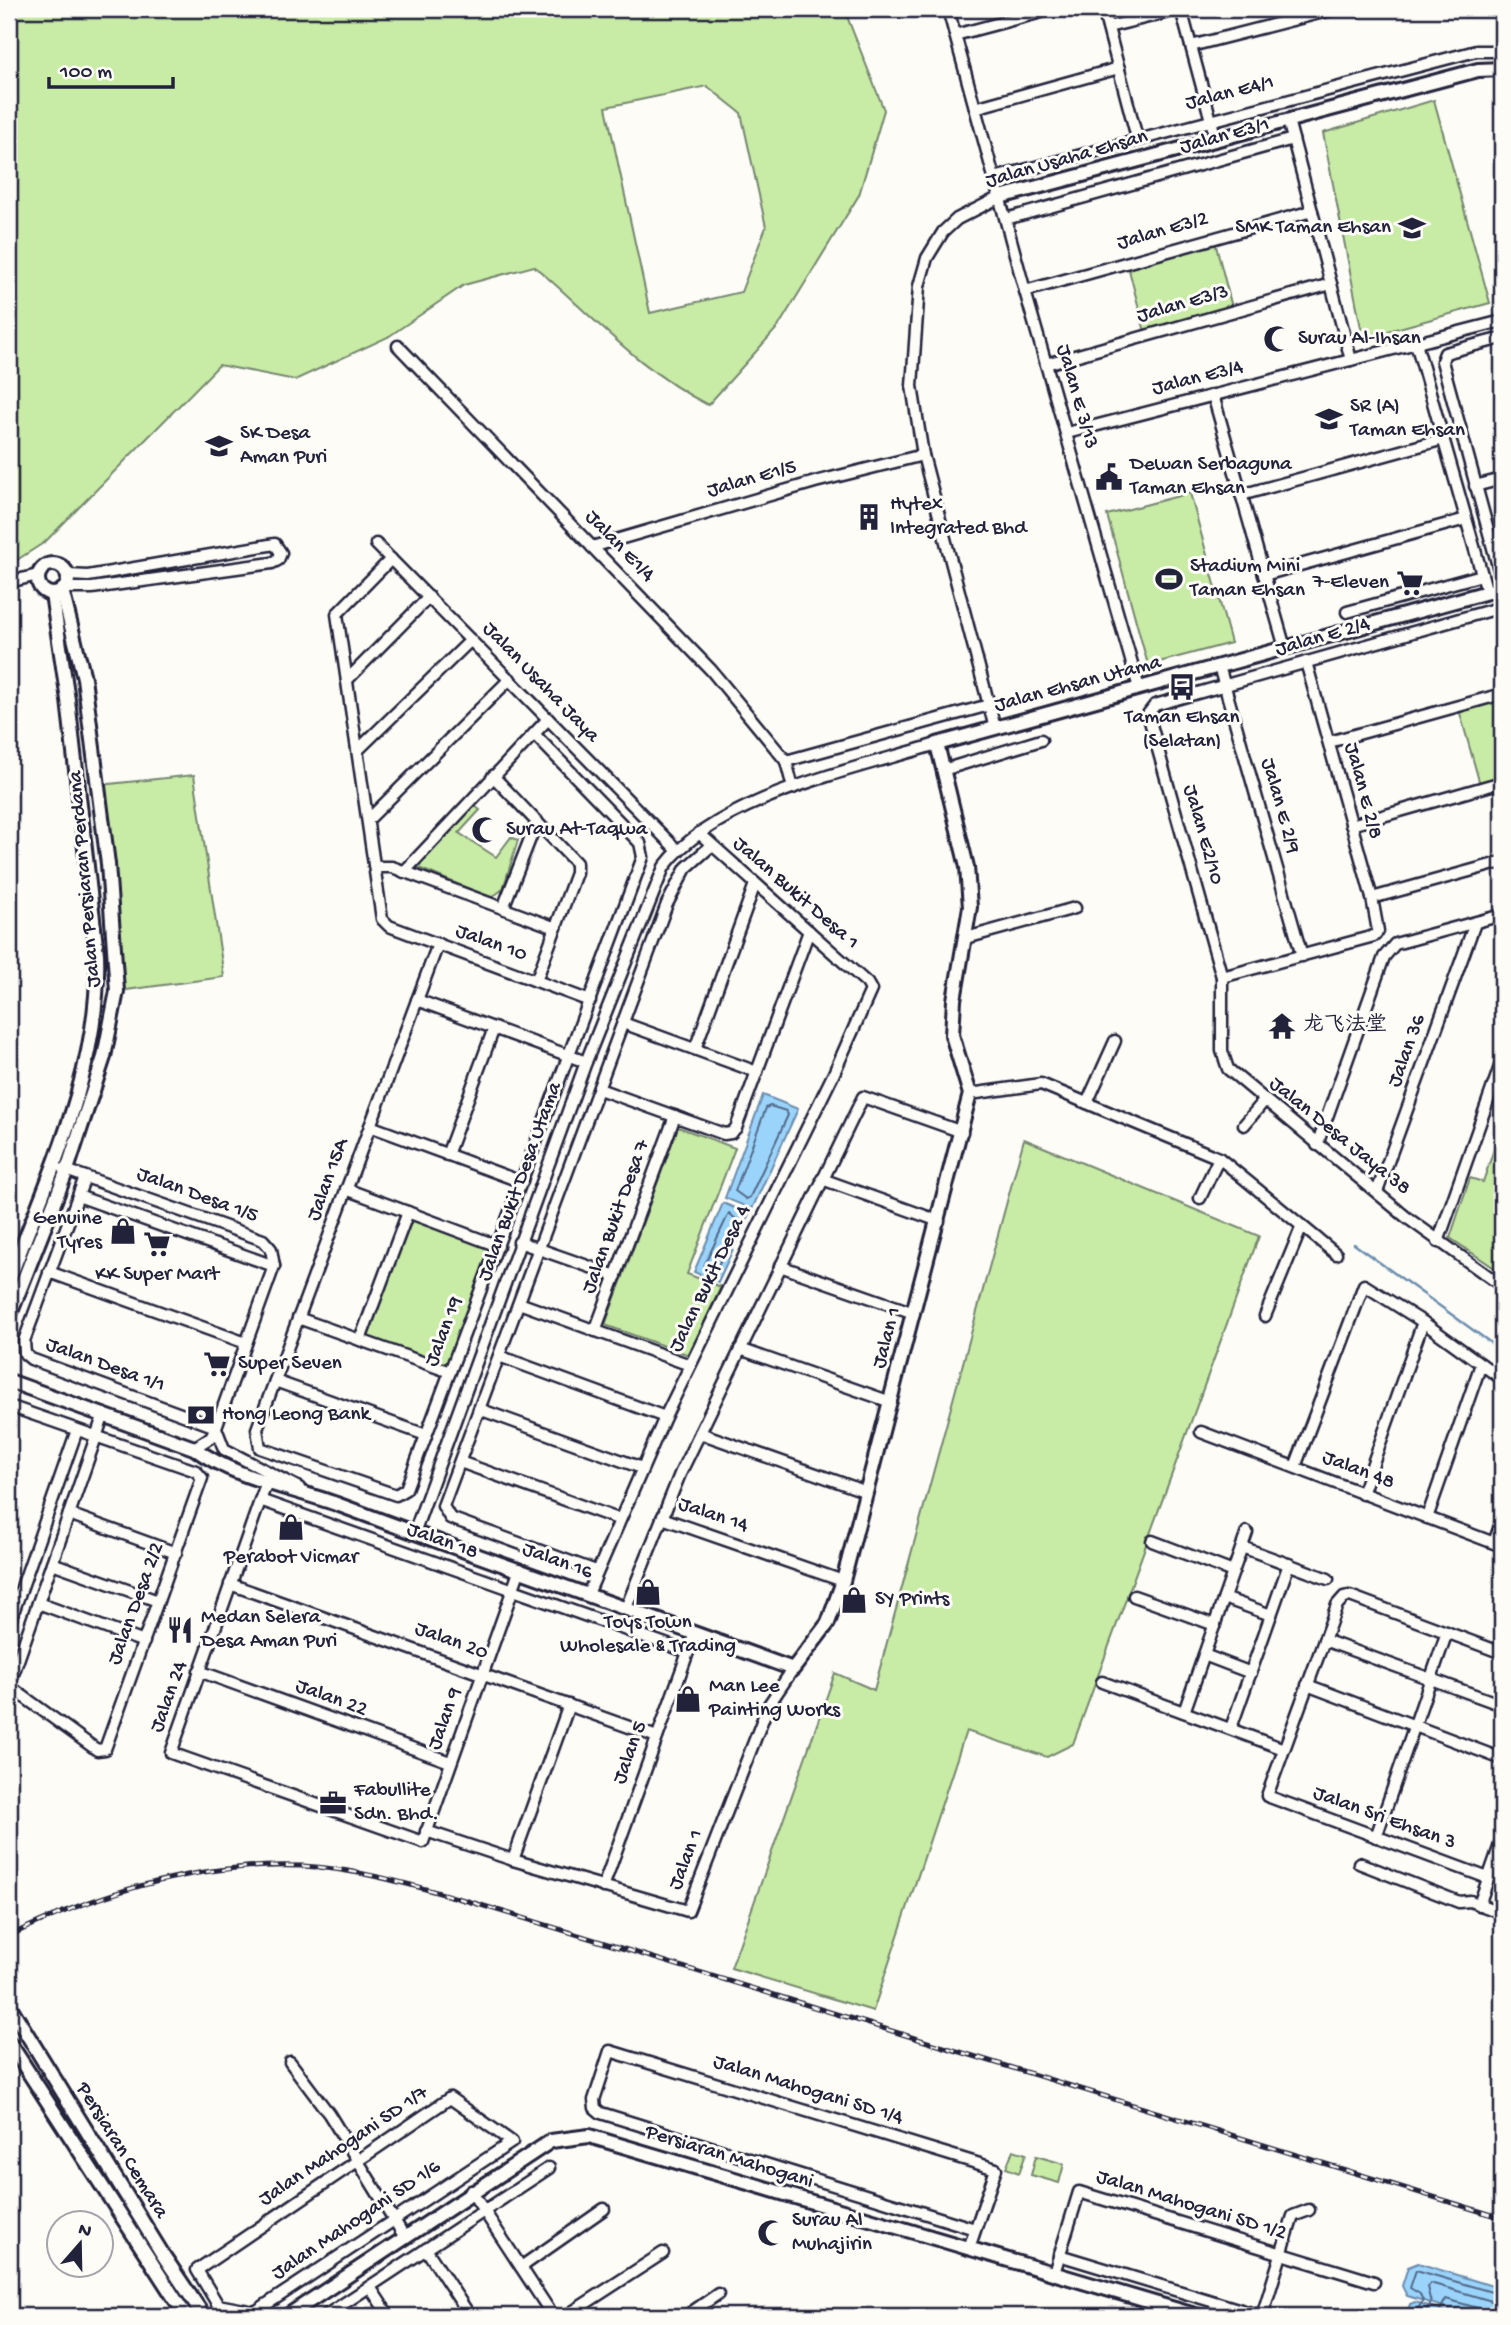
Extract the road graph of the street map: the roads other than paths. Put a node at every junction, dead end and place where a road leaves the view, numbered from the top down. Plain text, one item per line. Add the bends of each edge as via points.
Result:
1 (947, 9) edge
2 (1053, 9) edge
3 (1104, 9) edge
4 (1181, 9) edge
5 (1335, 9) edge
6 (1108, 27) junction
7 (955, 34) junction
8 (1191, 46) junction
9 (1476, 51) junction
10 (1502, 51) edge
11 (1119, 68) junction
12 (1502, 68) edge
13 (1478, 70) junction
14 (975, 108) junction
15 (1211, 119) junction
16 (1288, 120) junction
17 (1137, 138) junction
18 (1216, 139) junction
19 (1293, 139) junction
20 (994, 178) junction
21 (1000, 197) junction
22 (1312, 211) junction
23 (1006, 219) junction
24 (1331, 284) junction
25 (1025, 291) junction
26 (1502, 321) edge
27 (1502, 338) edge
28 (1416, 343) junction
29 (398, 346) dead end
30 (1351, 360) junction
31 (1046, 364) junction
32 (1213, 395) junction
33 (1067, 433) junction
34 (1444, 439) junction
35 (923, 455) junction
36 (1502, 479) edge
37 (1475, 486) junction
38 (1241, 495) junction
39 (1466, 519) junction
40 (376, 544) dead end
41 (592, 547) junction
42 (391, 559) junction
43 (1500, 569) edge
44 (38, 575) junction
45 (68, 575) junction
46 (1264, 575) junction
47 (1482, 575) junction
48 (1502, 581) edge
49 (9, 582) edge
50 (1502, 588) edge
51 (60, 591) junction
52 (1487, 592) junction
53 (429, 597) junction
54 (1502, 607) edge
55 (1347, 612) dead end
56 (471, 640) junction
57 (1284, 648) junction
58 (1307, 663) junction
59 (1219, 666) junction
60 (347, 680) junction
61 (510, 680) junction
62 (1224, 685) junction
63 (1139, 688) junction
64 (1502, 694) edge
65 (989, 705) junction
66 (1154, 705) joint
67 (548, 719) junction
68 (995, 728) junction
69 (534, 734) junction
70 (1041, 740) dead end
71 (1329, 742) junction
72 (937, 744) junction
73 (358, 750) junction
74 (786, 761) junction
75 (943, 770) junction
76 (493, 776) junction
77 (1502, 782) edge
78 (793, 788) junction
79 (368, 820) junction
80 (537, 821) junction
81 (1351, 825) junction
82 (699, 833) junction
83 (711, 846) junction
84 (677, 850) junction
85 (1502, 862) edge
86 (375, 867) junction
87 (404, 872) junction
88 (755, 884) junction
89 (1372, 898) junction
90 (503, 908) junction
91 (1075, 908) dead end
92 (1502, 915) edge
93 (1475, 923) junction
94 (556, 928) junction
95 (808, 931) junction
96 (966, 938) junction
97 (438, 944) junction
98 (1303, 956) junction
99 (1222, 977) junction
100 (536, 981) junction
101 (867, 983) joint
102 (417, 999) junction
103 (590, 1001) junction
104 (623, 1023) junction
105 (494, 1028) junction
106 (1115, 1041) dead end
107 (695, 1049) junction
108 (569, 1056) junction
109 (1502, 1061) edge
110 (586, 1062) junction
111 (757, 1072) junction
112 (599, 1089) junction
113 (970, 1094) junction
114 (1264, 1101) junction
115 (1087, 1103) junction
116 (675, 1116) junction
117 (1244, 1125) dead end
118 (370, 1126) junction
119 (962, 1132) junction
120 (1317, 1145) junction
121 (447, 1155) junction
122 (1219, 1158) junction
123 (54, 1165) junction
124 (67, 1170) junction
125 (85, 1177) junction
126 (822, 1179) junction
127 (522, 1182) junction
128 (346, 1189) junction
129 (1377, 1192) junction
130 (78, 1196) junction
131 (1200, 1198) dead end
132 (408, 1212) junction
133 (939, 1222) junction
134 (1302, 1226) junction
135 (519, 1242) junction
136 (1438, 1242) junction
137 (498, 1246) junction
138 (540, 1250) junction
139 (1336, 1254) dead end
140 (274, 1266) junction
141 (780, 1266) junction
142 (49, 1272) junction
143 (615, 1276) junction
144 (9, 1280) edge
145 (1502, 1286) edge
146 (519, 1303) junction
147 (914, 1313) junction
148 (1265, 1315) dead end
149 (9, 1317) edge
150 (298, 1318) junction
151 (1423, 1322) junction
152 (595, 1331) junction
153 (360, 1340) junction
154 (246, 1343) junction
155 (740, 1349) junction
156 (499, 1356) junction
157 (1481, 1364) junction
158 (690, 1365) junction
159 (450, 1372) junction
160 (10, 1378) edge
161 (1502, 1379) edge
162 (275, 1381) junction
163 (891, 1402) junction
164 (9, 1406) edge
165 (479, 1409) junction
166 (104, 1414) junction
167 (665, 1417) junction
168 (216, 1427) junction
169 (77, 1430) junction
170 (1201, 1432) dead end
171 (700, 1433) junction
172 (426, 1435) junction
173 (96, 1436) junction
174 (194, 1448) junction
175 (460, 1462) junction
176 (1295, 1467) junction
177 (642, 1468) junction
178 (267, 1482) junction
179 (867, 1492) junction
180 (307, 1493) junction
181 (402, 1494) joint
182 (1362, 1494) junction
183 (260, 1500) junction
184 (69, 1514) junction
185 (662, 1518) junction
186 (1427, 1518) junction
187 (618, 1519) junction
188 (1502, 1520) edge
189 (1247, 1532) dead end
190 (414, 1533) junction
191 (1152, 1541) dead end
192 (1498, 1545) edge
193 (1242, 1546) junction
194 (176, 1553) junction
195 (52, 1563) junction
196 (1289, 1564) junction
197 (520, 1569) junction
198 (596, 1571) junction
199 (1233, 1572) junction
200 (1328, 1579) dead end
201 (843, 1581) junction
202 (230, 1584) junction
203 (513, 1588) junction
204 (588, 1594) junction
205 (1133, 1595) dead end
206 (1224, 1598) junction
207 (158, 1601) junction
208 (38, 1603) junction
209 (626, 1608) junction
210 (1271, 1615) junction
211 (9, 1624) edge
212 (1214, 1625) junction
213 (1447, 1632) junction
214 (695, 1633) junction
215 (1324, 1640) junction
216 (144, 1642) junction
217 (688, 1652) junction
218 (1502, 1653) edge
219 (1204, 1655) junction
220 (793, 1669) junction
221 (199, 1671) junction
222 (1251, 1673) junction
223 (482, 1674) junction
224 (1430, 1679) junction
225 (1102, 1682) dead end
226 (1307, 1685) junction
227 (9, 1686) edge
228 (569, 1705) junction
229 (1502, 1705) edge
230 (1184, 1712) junction
231 (1414, 1726) junction
232 (1231, 1728) junction
233 (657, 1737) junction
234 (1285, 1746) junction
235 (1502, 1759) edge
236 (450, 1762) junction
237 (426, 1831) junction
238 (1376, 1837) junction
239 (1502, 1839) edge
240 (423, 1842) joint
241 (513, 1860) junction
242 (1359, 1863) dead end
243 (1488, 1878) junction
244 (603, 1886) junction
245 (1479, 1905) junction
246 (1502, 1913) edge
247 (9, 2005) edge
248 (9, 2042) edge
249 (290, 2062) dead end
250 (512, 2142) joint
251 (359, 2162) junction
252 (549, 2168) dead end
253 (474, 2196) junction
254 (604, 2209) dead end
255 (1309, 2210) dead end
256 (484, 2211) junction
257 (394, 2220) junction
258 (975, 2229) junction
259 (404, 2236) junction
260 (969, 2248) junction
261 (426, 2249) junction
262 (663, 2253) dead end
263 (1281, 2253) junction
264 (1059, 2255) junction
265 (521, 2267) junction
266 (197, 2270) joint
267 (1054, 2273) junction
268 (1374, 2282) dead end
269 (370, 2287) junction
270 (718, 2294) dead end
271 (1184, 2314) edge
272 (186, 2316) edge
273 (204, 2316) edge
274 (287, 2316) edge
275 (325, 2316) edge
276 (389, 2316) edge
277 (470, 2316) edge
278 (553, 2316) edge
279 (566, 2316) edge
280 (686, 2316) edge
281 (1198, 2316) edge
282 (1262, 2316) edge

1 - 7 street, Jalan E 3/13
2 - 7 street
3 - 6 street
4 - 6 street
4 - 8 street
5 - 8 street
6 - 11 street
7 - 14 street, Jalan E 3/13
8 - 15 street
9 - 10 street, Jalan E4/1
9 - 13 street
9 - 15 street, Jalan E4/1
11 - 14 street
11 - 17 street
12 - 13 street, Jalan Usaha Ehsan
13 - 16 street, Jalan Usaha Ehsan
14 - 20 street, Jalan E 3/13
15 - 17 street, Jalan E4/1
15 - 18 street
16 - 18 street, Jalan Usaha Ehsan
16 - 19 street, Jalan E3/1
17 - 20 street, Jalan E4/1
18 - 21 street, Jalan Usaha Ehsan
19 - 22 street, Jalan E3/1
19 - 23 street, Jalan E3/1
20 - 21 street, Jalan E 3/13
21 - 23 street, Jalan E 3/13
21 - 35 street, Jalan Usaha Ehsan via 948,226 924,269 912,386
22 - 24 street, Jalan E3/1
22 - 25 street, Jalan E3/2
23 - 25 street, Jalan E 3/13
24 - 30 street, Jalan E3/1
24 - 31 street, Jalan E3/3
25 - 31 street, Jalan E 3/13
26 - 28 street, Jalan E3/4
27 - 37 street via 1445,353 1442,361
28 - 30 street, Jalan E3/4
28 - 34 street
29 - 41 street, Jalan E1/4
30 - 32 street, Jalan E3/4
31 - 33 street, Jalan E 3/13
32 - 33 street, Jalan E3/4
32 - 38 street
33 - 63 street, Jalan E 3/13
34 - 38 street
34 - 39 street
35 - 41 street, Jalan E1/5
35 - 65 street, Jalan Usaha Ehsan
36 - 37 street
37 - 43 street
38 - 46 street
39 - 46 street
39 - 47 street
40 - 42 street, Jalan Usaha Jaya
41 - 74 street, Jalan E1/4 via 711,670
42 - 53 street, Jalan Usaha Jaya
42 - 60 street via 339,611
43 - 48 street
44 - 45 street via 52,563 62,566
44 - 49 street
44 - 51 street via 39,585
45 - 51 street
45 - 51 street via 88,576 275,544 281,554 272,563
46 - 57 street
47 - 52 street
47 - 55 street
50 - 52 street, Jalan Ehsan Utama
51 - 123 street, Jalan Persiaran Perdana via 98,992 89,1054
51 - 124 street, Jalan Persiaran Perdana via 84,678 108,864 117,991 104,1057
52 - 57 street, Jalan Ehsan Utama
53 - 56 street, Jalan Usaha Jaya
53 - 60 street
54 - 58 street, Jalan E 2/4
56 - 61 street, Jalan Usaha Jaya
56 - 73 street
57 - 59 street, Jalan Ehsan Utama
58 - 62 street, Jalan E 2/4
58 - 71 street, Jalan E 2/8
59 - 62 street, Jalan E 2/9
59 - 63 street, Jalan Ehsan Utama
60 - 73 street
61 - 67 street, Jalan Usaha Jaya
61 - 79 street
62 - 66 street, Jalan E 2/4
62 - 98 street, Jalan E 2/9
63 - 68 street, Jalan Ehsan Utama
64 - 71 street
65 - 68 street, Jalan Usaha Ehsan
65 - 74 street
66 - 99 street, Jalan E2/10 via 1148,719
67 - 69 street
67 - 84 street, Jalan Usaha Jaya
68 - 72 street, Jalan Ehsan Utama
69 - 76 street
69 - 103 street via 640,843 643,857
70 - 75 street
71 - 81 street, Jalan E 2/8
72 - 75 street, Jalan 1
72 - 78 street, Jalan Ehsan Utama
73 - 79 street
74 - 78 street, Jalan E1/4
75 - 96 street, Jalan 1 via 967,867 970,906
76 - 80 street
76 - 87 street
77 - 81 street
78 - 82 street, Jalan Ehsan Utama
79 - 86 street
80 - 90 street
80 - 94 street via 576,863
81 - 89 street, Jalan E 2/8
82 - 83 street, Jalan Bukit Desa 1
82 - 84 street, Jalan Ehsan Utama
83 - 88 street, Jalan Bukit Desa 1
83 - 104 street, Jalan Bukit Desa Utama via 686,869 667,904
84 - 110 street, Jalan Bukit Desa Utama via 656,883
85 - 89 street
86 - 87 street
86 - 97 street, Jalan 10 via 382,919 388,926
87 - 90 street
88 - 95 street, Jalan Bukit Desa 1
88 - 107 street
89 - 98 street, Jalan E 2/8 via 1378,931 1374,936
90 - 94 street
91 - 96 street
92 - 93 street
93 - 120 street via 1395,944 1384,957
93 - 129 street, Jalan 36
94 - 100 street
95 - 101 street, Jalan Bukit Desa 1
95 - 111 street
96 - 113 street, Jalan 1 via 952,1035
97 - 100 street, Jalan 10
97 - 102 street, Jalan 15A
98 - 99 street
99 - 114 street, Jalan Desa Jaya 38 via 1224,1061 1235,1077
100 - 103 street, Jalan 10
101 - 158 street, Jalan Bukit Desa 4 via 870,990 834,1073
102 - 105 street
102 - 118 street, Jalan 15A
103 - 108 street
104 - 107 street
104 - 112 street, Jalan Bukit Desa Utama
105 - 108 street
105 - 121 street
106 - 115 street
107 - 111 street
108 - 110 street
108 - 127 street, Jalan 19
109 - 136 street
110 - 135 street, Jalan Bukit Desa Utama
111 - 116 street via 732,1133
112 - 116 street
112 - 138 street, Jalan Bukit Desa Utama
113 - 115 street via 1041,1084
113 - 119 street, Jalan 1
114 - 117 street
114 - 120 street, Jalan Desa Jaya 38
115 - 122 street
116 - 143 street, Jalan Bukit Desa 7
118 - 121 street
118 - 128 street, Jalan 15A
119 - 126 street via 863,1097
119 - 133 street, Jalan 1
120 - 129 street, Jalan Desa Jaya 38
121 - 127 street
122 - 131 street
122 - 134 street
123 - 124 street, Jalan Desa 1/5
123 - 144 street, Jalan Persiaran Perdana
124 - 125 street, Jalan Desa 1/5
124 - 149 street, Jalan Persiaran Perdana
125 - 130 street
125 - 140 street, Jalan Desa 1/5 via 263,1240 271,1249
126 - 133 street
126 - 141 street
127 - 137 street, Jalan 19
128 - 132 street
128 - 150 street, Jalan 15A
129 - 136 street, Jalan Desa Jaya 38
130 - 140 street, Jalan Desa 1/5
130 - 142 street
132 - 137 street
132 - 153 street
133 - 147 street, Jalan 1
134 - 139 street
134 - 148 street
135 - 138 street
135 - 190 street, Jalan Bukit Desa Utama
136 - 145 street, Jalan Desa Jaya 38
137 - 159 street, Jalan 19
138 - 143 street
138 - 146 street, Jalan Bukit Desa Utama
140 - 154 street
141 - 147 street
141 - 155 street
142 - 154 street
142 - 168 street, Jalan Desa 1/1 via 24,1341 25,1354
143 - 152 street, Jalan Bukit Desa 7
146 - 152 street
146 - 156 street, Jalan Bukit Desa Utama
147 - 163 street, Jalan 1
150 - 153 street
150 - 162 street, Jalan 15A
151 - 157 street
151 - 176 street via 1368,1285 1360,1287
151 - 182 street
152 - 158 street
153 - 159 street
154 - 168 street
155 - 163 street
155 - 171 street
156 - 165 street, Jalan Bukit Desa Utama
156 - 167 street
157 - 161 street
157 - 186 street
158 - 167 street, Jalan Bukit Desa 4
159 - 172 street, Jalan 19
160 - 166 street, Jalan 16
162 - 172 street
162 - 181 street, Jalan 15A via 257,1429 260,1448
163 - 179 street, Jalan 1
164 - 169 street
165 - 175 street, Jalan Bukit Desa Utama
165 - 177 street
166 - 173 street
166 - 174 street, Jalan 16
167 - 177 street, Jalan Bukit Desa 4
168 - 174 street via 211,1437
168 - 180 street, Jalan 16 via 224,1449
169 - 173 street
169 - 211 street
170 - 176 street, Jalan 48
171 - 179 street
171 - 185 street
172 - 181 street, Jalan 19
173 - 184 street
173 - 194 street, Jalan Desa 2/2 via 196,1471 202,1478
174 - 178 street, Jalan 16 via 207,1458
175 - 187 street
175 - 198 street, Jalan Bukit Desa Utama via 445,1500 450,1518
176 - 182 street, Jalan 48
177 - 187 street, Jalan Bukit Desa 4
178 - 180 street, Jalan 16
178 - 183 street, Jalan 24
179 - 201 street, Jalan 1
180 - 190 street, Jalan 16
182 - 186 street, Jalan 48
183 - 202 street, Jalan 24
183 - 203 street, Jalan 18
184 - 194 street
184 - 195 street
185 - 201 street, Jalan 14
185 - 209 street, Jalan 14
186 - 192 street, Jalan 48
187 - 198 street, Jalan Bukit Desa 4
188 - 192 street
189 - 193 street
190 - 197 street, Jalan 16
191 - 199 street
193 - 196 street
193 - 199 street
194 - 207 street, Jalan Desa 2/2
195 - 207 street
195 - 208 street
196 - 200 street
196 - 210 street
197 - 203 street, Jalan 9
197 - 204 street, Jalan 16
198 - 204 street, Jalan Bukit Desa 4
199 - 206 street
201 - 220 street, Jalan 1 via 828,1623
202 - 221 street, Jalan 24
202 - 223 street, Jalan 20
203 - 217 street, Jalan 18
203 - 223 street, Jalan 9
204 - 209 street, Jalan 16
205 - 212 street
206 - 210 street
206 - 212 street
207 - 216 street, Jalan Desa 2/2
208 - 216 street
208 - 227 street
209 - 214 street, Jalan 16
210 - 222 street
212 - 219 street
213 - 215 street via 1350,1596 1337,1605
213 - 218 street
213 - 224 street
214 - 217 street, Jalan 5
214 - 220 street, Jalan 16
215 - 224 street
215 - 226 street
216 - 227 street, Jalan Desa 2/2 via 104,1749 97,1750
217 - 233 street, Jalan 5
219 - 222 street
219 - 230 street
220 - 244 street, Jalan 1 via 768,1706 688,1911
221 - 236 street, Jalan 22
221 - 240 street, Jalan 24 via 171,1753
222 - 232 street
223 - 228 street, Jalan 20
223 - 236 street, Jalan 9
224 - 229 street
224 - 231 street
225 - 230 street
226 - 231 street
226 - 234 street
228 - 233 street, Jalan 20
228 - 241 street
230 - 232 street
231 - 235 street
231 - 238 street
232 - 234 street
233 - 244 street, Jalan 5
234 - 238 street, Jalan Sri Ehsan 3 via 1267,1796
236 - 237 street, Jalan 9
237 - 240 street, Jalan 9
237 - 241 street
238 - 243 street, Jalan Sri Ehsan 3
239 - 243 street
241 - 244 street
242 - 245 street via 1459,1902
243 - 245 street
245 - 246 street
247 - 273 street, Persiaran Cemara
248 - 272 street, Persiaran Cemara
249 - 251 street
250 - 251 street, Jalan Mahogani SD 1/7 via 450,2098
250 - 257 street, Jalan Mahogani SD 1/6
251 - 257 street
251 - 266 street, Jalan Mahogani SD 1/7
252 - 256 street
253 - 256 street
253 - 259 street, Persiaran Mahogani
253 - 260 street, Persiaran Mahogani via 551,2141 589,2136
254 - 265 street
255 - 263 street via 1293,2216
256 - 261 street
256 - 265 street
257 - 259 street
257 - 266 street, Jalan Mahogani SD 1/6 via 255,2312 218,2305
258 - 258 street, Jalan Mahogani SD 1/4 via 601,2113 594,2100 610,2051 996,2169
258 - 260 street
259 - 274 street, Persiaran Mahogani
260 - 267 street, Persiaran Mahogani
261 - 269 street
261 - 277 street
262 - 279 street
263 - 264 street, Jalan Mahogani SD 1/2 via 1079,2192
263 - 268 street, Jalan Mahogani SD 1/2
263 - 282 street
264 - 267 street, Jalan Mahogani SD 1/2
264 - 282 street
265 - 278 street
267 - 271 street, Persiaran Mahogani
269 - 275 street
269 - 276 street
270 - 280 street
271 - 281 street, Persiaran Mahogani

